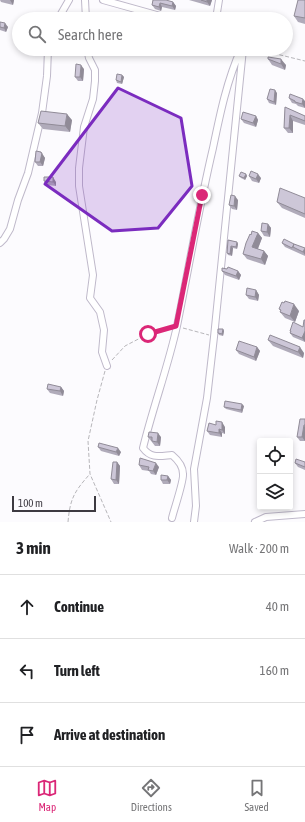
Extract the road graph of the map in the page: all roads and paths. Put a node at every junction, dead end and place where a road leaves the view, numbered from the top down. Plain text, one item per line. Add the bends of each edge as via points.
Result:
1 (69, 0) edge
2 (85, 0) edge
3 (103, 0) edge
4 (219, 0) edge
5 (62, 12) edge
6 (86, 12) edge
7 (146, 12) edge
8 (217, 12) edge
9 (48, 56) edge
10 (89, 56) edge
11 (239, 56) edge
12 (241, 56) edge
13 (285, 56) edge
14 (305, 61) edge
15 (0, 243) edge
16 (176, 326) junction
17 (214, 337) junction
18 (107, 366) junction
19 (90, 474) junction
20 (305, 514) edge
21 (172, 518) dead end
22 (68, 522) edge
23 (111, 522) edge
24 (194, 522) edge
25 (255, 522) edge

1 - 5 street
2 - 6 street
3 - 7 street
4 - 8 street
9 - 15 street via 42,113 28,173 10,229
10 - 18 street via 95,70 95,81 93,99 84,127 79,186 93,275 90,298 100,312 104,330 102,352
11 - 16 street via 231,72 221,111
12 - 17 street
13 - 14 path
16 - 17 path
16 - 18 path via 148,334 125,346
16 - 21 street via 143,448 149,455 172,456 180,464 184,475
17 - 24 street via 207,398 194,469
18 - 19 path via 88,442
19 - 22 path via 75,491
19 - 23 path
20 - 25 street via 266,517

